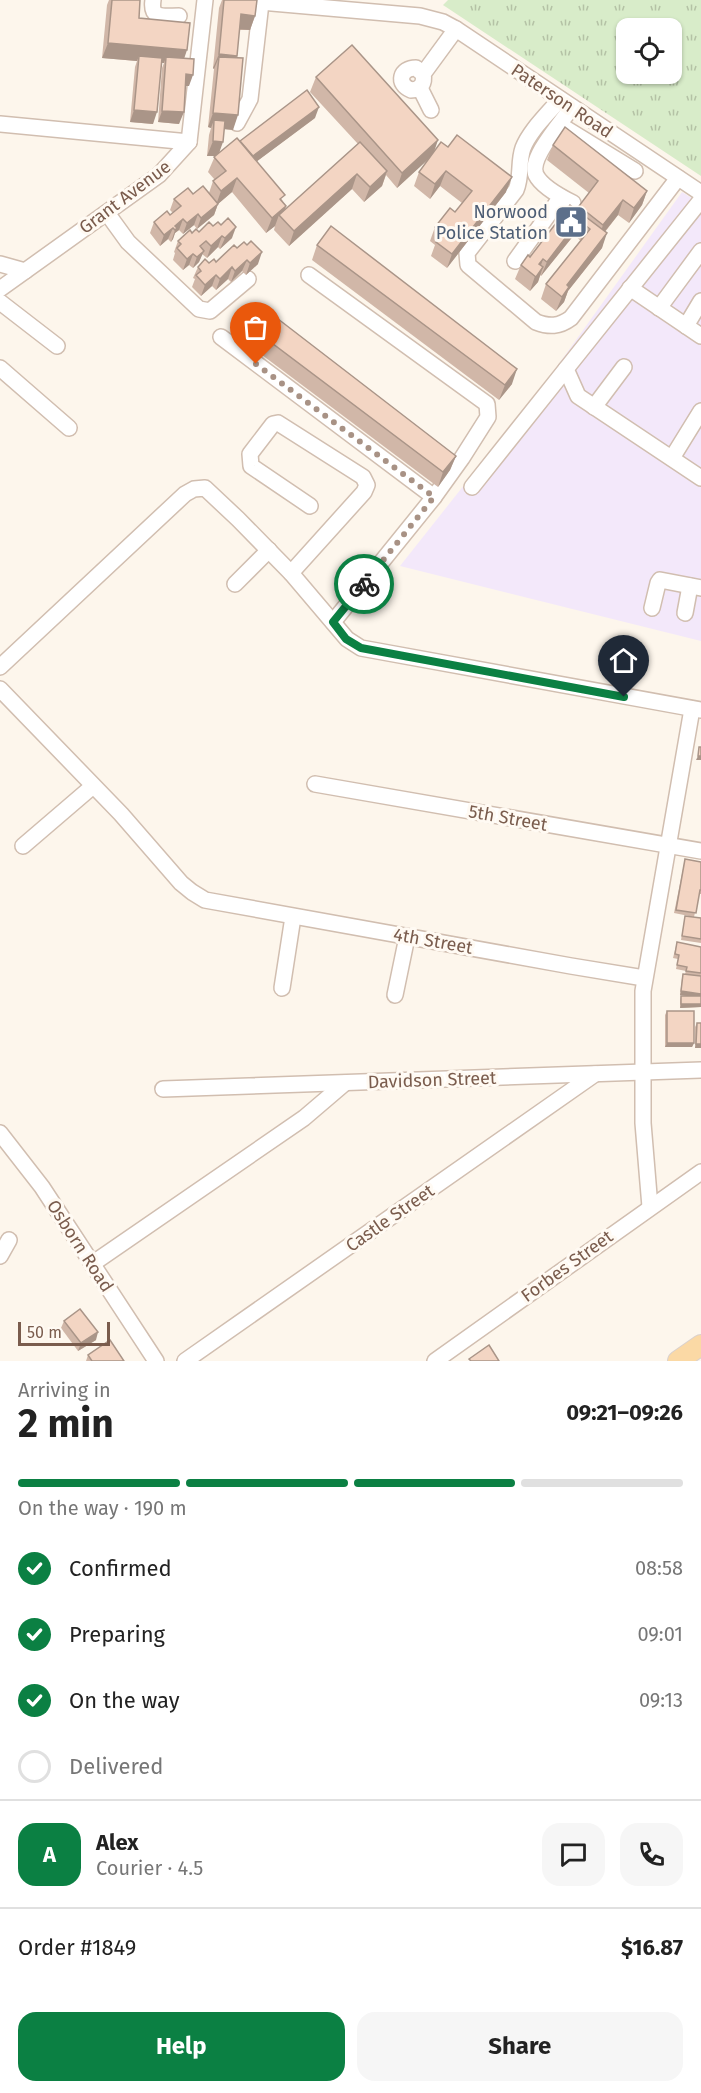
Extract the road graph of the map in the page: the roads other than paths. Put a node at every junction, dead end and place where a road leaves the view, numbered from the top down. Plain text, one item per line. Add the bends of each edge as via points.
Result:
1 (153, 0) edge
2 (205, 0) edge
3 (236, 0) edge
4 (273, 2) edge
5 (179, 16) dead end
6 (456, 29) junction
7 (566, 103) junction
8 (431, 110) dead end
9 (0, 123) edge
10 (237, 123) edge
11 (560, 125) junction
12 (189, 142) junction
13 (635, 171) dead end
14 (678, 178) junction
15 (701, 193) edge
16 (701, 200) edge
17 (107, 213) junction
18 (701, 251) edge
19 (514, 261) dead end
20 (0, 264) edge
21 (25, 271) junction
22 (309, 275) dead end
23 (248, 279) dead end
24 (630, 288) junction
25 (0, 289) edge
26 (701, 301) edge
27 (0, 302) edge
28 (659, 308) junction
29 (686, 326) junction
30 (701, 336) edge
31 (221, 337) dead end
32 (57, 346) dead end
33 (624, 367) dead end
34 (0, 368) edge
35 (566, 369) junction
36 (594, 407) junction
37 (701, 411) edge
38 (69, 428) dead end
39 (672, 458) junction
40 (701, 478) edge
41 (472, 487) dead end
42 (434, 497) junction
43 (310, 506) dead end
44 (269, 550) junction
45 (291, 573) junction
46 (235, 584) dead end
47 (696, 587) edge
48 (652, 608) dead end
49 (685, 613) dead end
50 (333, 622) junction
51 (0, 667) edge
52 (0, 690) edge
53 (697, 710) edge
54 (315, 784) dead end
55 (93, 786) junction
56 (667, 845) junction
57 (23, 846) dead end
58 (701, 851) edge
59 (293, 916) junction
60 (407, 937) junction
61 (644, 978) junction
62 (282, 988) dead end
63 (395, 995) dead end
64 (701, 1070) edge
65 (642, 1072) junction
66 (595, 1074) junction
67 (345, 1083) junction
68 (163, 1089) dead end
69 (0, 1133) edge
70 (701, 1172) edge
71 (650, 1207) junction
72 (9, 1240) dead end
73 (0, 1256) edge
74 (92, 1264) junction
75 (701, 1345) edge
76 (156, 1361) edge
77 (185, 1361) edge
78 (435, 1361) edge
79 (678, 1361) edge

1 - 5 street via 154,13
2 - 12 street
3 - 4 street, Paterson Road
4 - 6 street, Paterson Road via 420,16
4 - 10 street via 250,99
6 - 7 street, Paterson Road
6 - 8 street via 421,81
7 - 11 street
7 - 14 street, Paterson Road
7 - 14 street via 526,142 516,190 467,253 468,265 536,322 557,326 571,318
9 - 12 street
11 - 13 street
11 - 19 street via 534,166 540,180 567,200
12 - 17 street, Grant Avenue via 159,175
14 - 15 street, Paterson Road
16 - 24 street
17 - 21 street, Grant Avenue
17 - 23 street via 128,242 199,309 210,310
18 - 28 street
20 - 21 street
21 - 25 street, Grant Avenue
22 - 42 street via 487,404 488,417
24 - 28 street
24 - 35 street
26 - 29 street
27 - 32 street
28 - 29 street
29 - 30 street
31 - 42 street
33 - 36 street
34 - 38 street
35 - 36 street via 578,396
35 - 41 street
36 - 39 street
37 - 39 street
39 - 40 street
42 - 50 street
43 - 45 street via 251,466 250,454 273,424 278,423 363,477 367,485
44 - 45 street
44 - 46 street
44 - 51 street via 208,489 194,489
45 - 50 street
47 - 48 street via 660,580
47 - 49 street
50 - 53 street via 346,639 361,648
52 - 55 street, 4th Street
53 - 56 street
54 - 56 street, 5th Street
55 - 57 street
55 - 59 street, 4th Street via 192,892 205,900
56 - 58 street, 5th Street
56 - 61 street
59 - 60 street, 4th Street
59 - 62 street
60 - 61 street, 4th Street
60 - 63 street
61 - 65 street
64 - 65 street, Davidson Street
65 - 66 street, Davidson Street
65 - 71 street
66 - 67 street, Davidson Street
66 - 77 street, Castle Street
67 - 68 street, Davidson Street
67 - 74 street via 304,1118
69 - 74 street, Osborn Road via 42,1187
70 - 71 street, Forbes Street
71 - 78 street, Forbes Street
72 - 73 street
74 - 76 street, Osborn Road
75 - 79 main road

